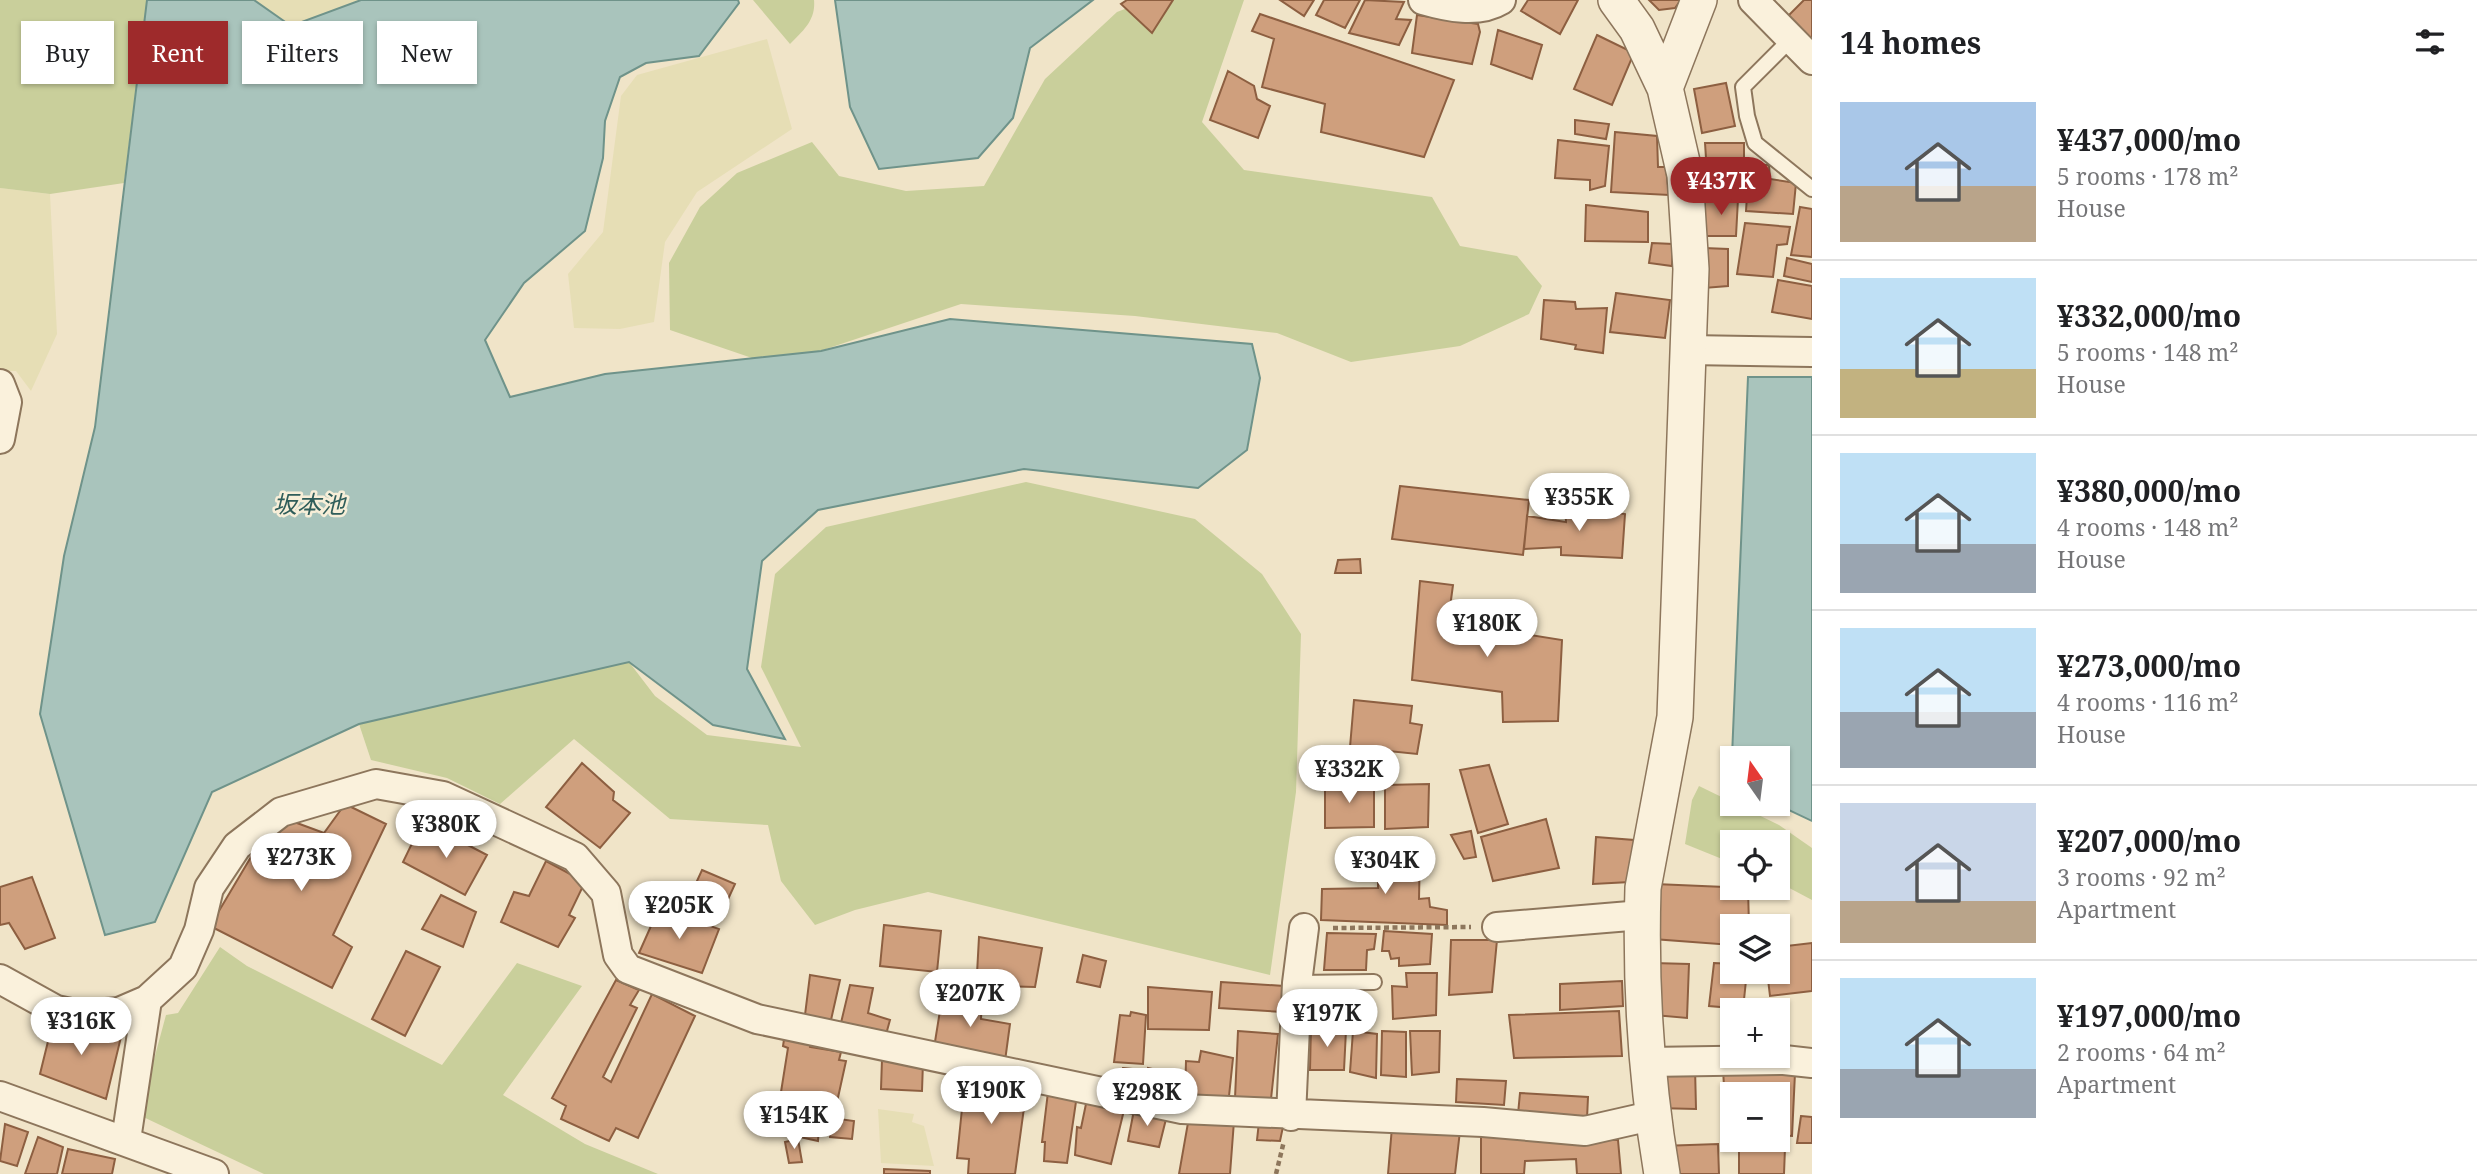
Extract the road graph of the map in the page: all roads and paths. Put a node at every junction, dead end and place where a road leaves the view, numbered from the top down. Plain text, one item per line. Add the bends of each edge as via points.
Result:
1 (1423, 0) edge
2 (1501, 0) edge
3 (1616, 0) edge
4 (1699, 0) edge
5 (1753, 0) edge
6 (1791, 39) junction
7 (1812, 60) edge
8 (1665, 88) junction
9 (1812, 189) edge
10 (1688, 350) junction
11 (1812, 352) edge
12 (0, 384) edge
13 (0, 439) edge
14 (1642, 915) junction
15 (1497, 927) joint
16 (1304, 928) joint
17 (0, 979) edge
18 (1374, 982) dead end
19 (1297, 984) junction
20 (147, 1000) junction
21 (1647, 1062) junction
22 (1812, 1063) edge
23 (0, 1096) edge
24 (1291, 1116) junction
25 (1651, 1116) junction
26 (126, 1140) junction
27 (214, 1174) edge
28 (1662, 1174) edge

1 - 2 street via 1477,8
3 - 8 street via 1637,29
4 - 8 street
5 - 6 street
6 - 7 street
6 - 9 lane via 1743,87 1747,116 1755,143
8 - 10 street via 1685,175 1691,269
10 - 11 street
10 - 14 street via 1675,717
12 - 13 street via 7,402
14 - 15 street
14 - 21 street
15 - 16 path
16 - 19 street
17 - 20 street via 56,1010 80,1015 119,1012
18 - 19 lane
19 - 24 street
20 - 24 street via 183,967 199,930 209,888 237,846 281,812 376,784 443,796 575,857 606,892 618,955 628,969 757,1019 1182,1109
20 - 26 street
21 - 22 street
21 - 25 street
23 - 26 street
24 - 25 street via 1483,1122 1585,1131
25 - 28 street
26 - 27 street

